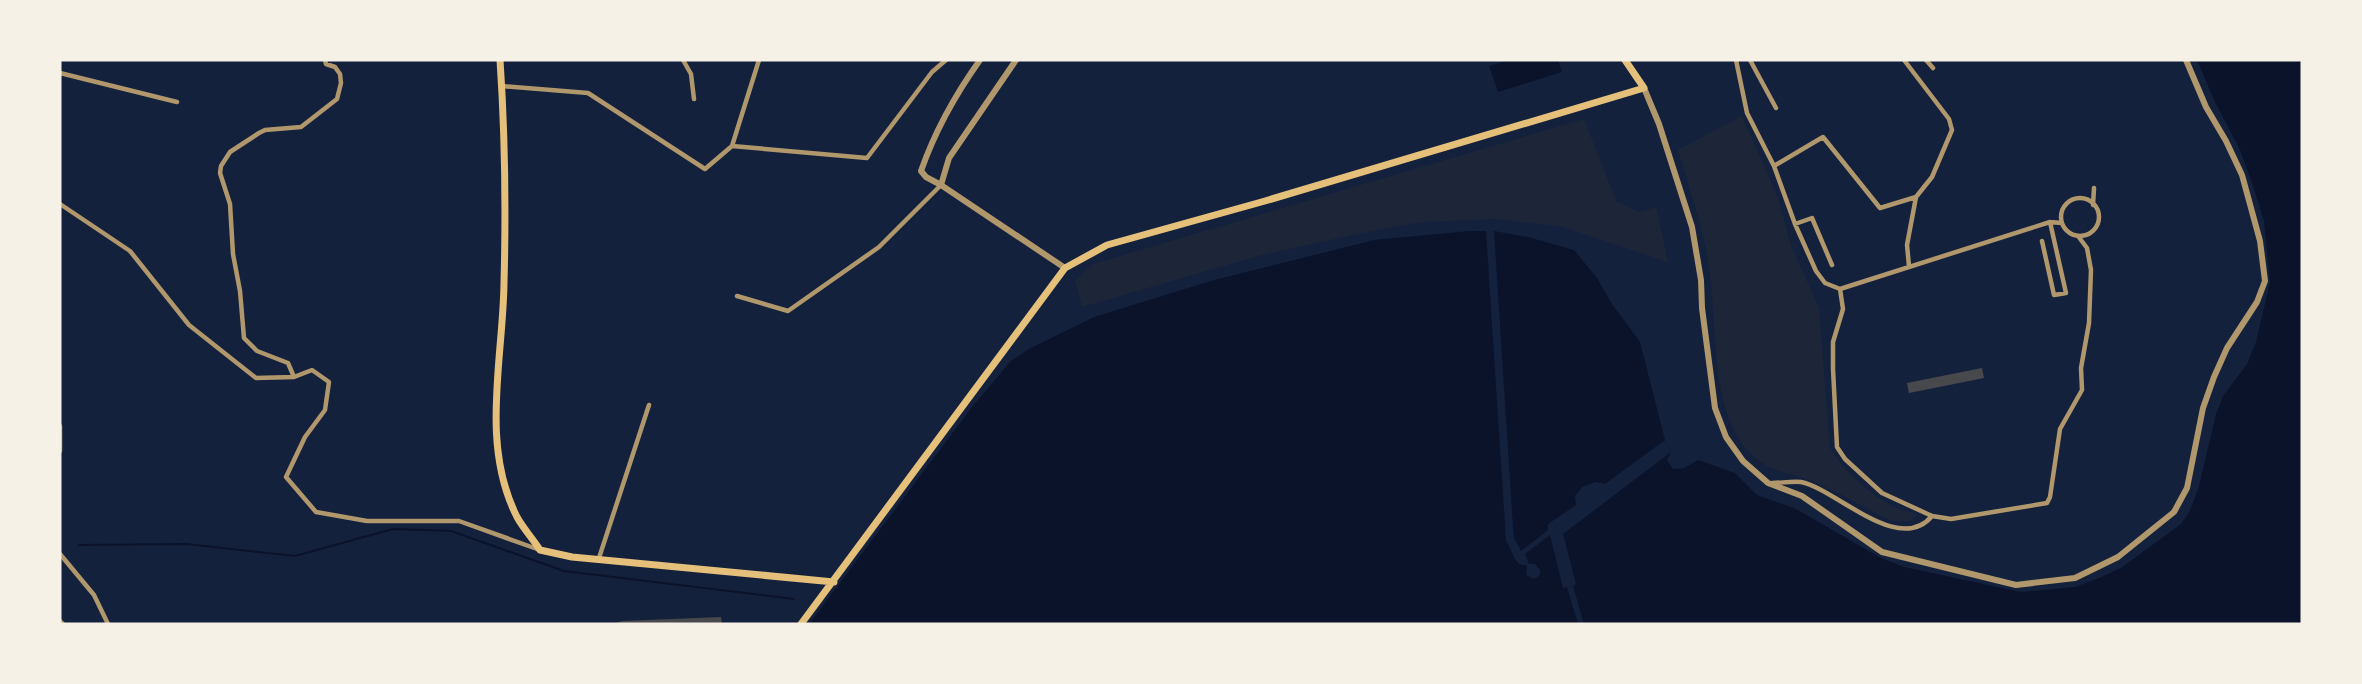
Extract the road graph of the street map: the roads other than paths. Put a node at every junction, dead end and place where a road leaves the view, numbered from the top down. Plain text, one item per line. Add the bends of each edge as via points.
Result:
1 (325, 60) edge
2 (500, 60) edge
3 (683, 60) edge
4 (759, 60) edge
5 (945, 60) edge
6 (980, 60) edge
7 (1016, 60) edge
8 (1625, 60) edge
9 (1736, 60) edge
10 (1750, 60) edge
11 (1904, 60) edge
12 (1926, 60) edge
13 (2186, 60) edge
14 (1933, 68) dead end
15 (60, 73) edge
16 (501, 86) junction
17 (1644, 88) junction
18 (694, 99) dead end
19 (177, 102) dead end
20 (1776, 108) dead end
21 (732, 146) junction
22 (1774, 166) junction
23 (941, 185) junction
24 (2094, 188) dead end
25 (1916, 197) junction
26 (60, 204) edge
27 (2093, 205) junction
28 (2050, 222) junction
29 (2062, 223) junction
30 (1796, 224) junction
31 (2078, 236) junction
32 (2042, 241) dead end
33 (1832, 265) dead end
34 (1909, 266) junction
35 (1065, 268) junction
36 (1840, 289) junction
37 (737, 297) dead end
38 (294, 376) junction
39 (649, 405) dead end
40 (60, 426) edge
41 (60, 451) edge
42 (1768, 483) junction
43 (1932, 516) junction
44 (540, 550) junction
45 (60, 554) edge
46 (599, 558) junction
47 (834, 582) junction
48 (108, 624) edge
49 (801, 624) edge

1 - 38 street via 340,74 342,83 337,99 301,127 264,130 237,147 223,160 220,173 230,204 244,338 257,351 288,363
2 - 16 main road
3 - 18 street via 691,74
4 - 21 street
5 - 21 street via 867,158
6 - 23 street via 955,96 921,171
7 - 23 street via 949,158
8 - 17 main road
9 - 22 street via 1747,112
10 - 20 street
11 - 25 street via 1948,118 1952,130 1932,177
12 - 14 street
13 - 42 street via 2242,175 2260,241 2265,281 2214,377 2203,408 2187,488 2174,512 2118,557 2075,578 2016,585 1882,552 1802,496
15 - 19 street
16 - 21 street via 588,93 705,169
16 - 44 main road via 506,197 504,302 495,418 503,477 517,517
17 - 35 main road via 1107,244
17 - 42 street via 1692,227 1715,408 1726,437 1743,461
22 - 25 street via 1822,137 1880,208
22 - 30 street
23 - 35 street
23 - 37 street via 879,247 788,311
24 - 27 street
25 - 34 street via 1906,245
26 - 38 street via 130,251 189,325 256,378
27 - 29 street via 2082,199 2070,201 2062,211
27 - 31 street via 2098,216 2095,228
28 - 29 street
28 - 32 street via 2066,293 2054,295
28 - 34 street
29 - 31 street via 2068,232
30 - 33 street via 1812,218
30 - 36 street via 1816,271 1825,283
31 - 43 street via 2087,248 2091,270 2082,390 2060,429 2047,503 1951,519
34 - 36 street
35 - 47 main road
36 - 43 street via 1844,309 1833,342 1837,447 1882,494
38 - 44 street via 312,370 329,382 325,410 305,437 286,477 316,512 367,521 459,521
39 - 46 street
40 - 41 street
42 - 43 street via 1801,482 1889,527 1911,528 1926,523
44 - 46 main road
45 - 48 street via 94,595
46 - 47 main road
47 - 49 main road

